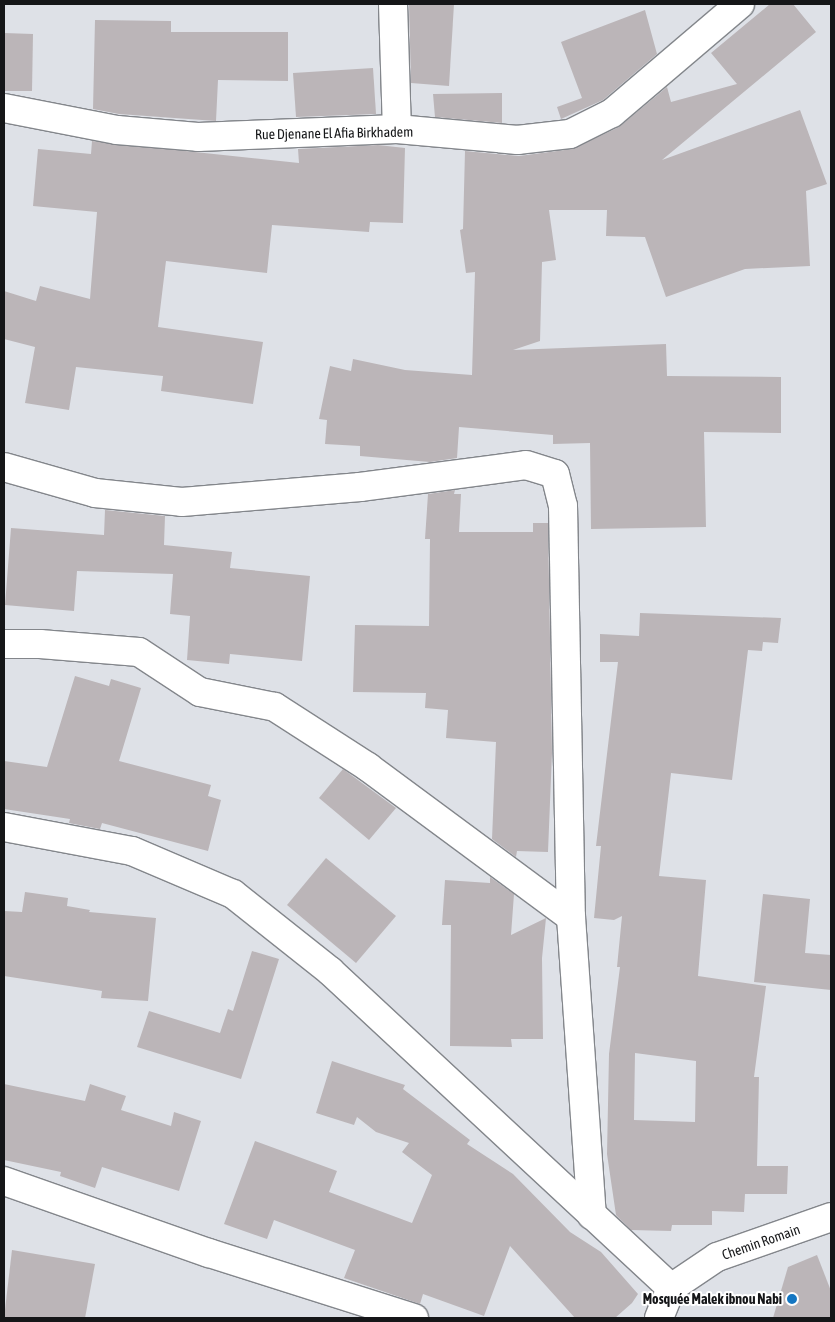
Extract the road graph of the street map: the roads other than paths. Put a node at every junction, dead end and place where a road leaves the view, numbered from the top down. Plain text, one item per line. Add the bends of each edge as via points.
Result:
1 (393, 4) edge
2 (740, 4) edge
3 (4, 108) edge
4 (397, 129) junction
5 (4, 466) edge
6 (4, 644) edge
7 (4, 827) edge
8 (571, 917) junction
9 (4, 1181) edge
10 (592, 1215) junction
11 (831, 1217) edge
12 (671, 1288) junction
13 (653, 1317) edge
14 (414, 1318) edge

1 - 4 street
2 - 4 street, Rue Djenane El Afia Birkhadem via 612,114 570,134 516,140
3 - 4 street, Rue Djenane El Afia Birkhadem via 117,130 198,137
5 - 8 street via 95,493 182,502 360,487 526,465 555,474 563,506
6 - 8 street via 139,652 200,692 275,707 368,767
7 - 10 street via 132,851 233,894 330,971
8 - 10 street
9 - 14 street via 209,1253
10 - 12 street
11 - 12 street, Chemin Romain via 716,1257
12 - 13 street, Chemin Romain

